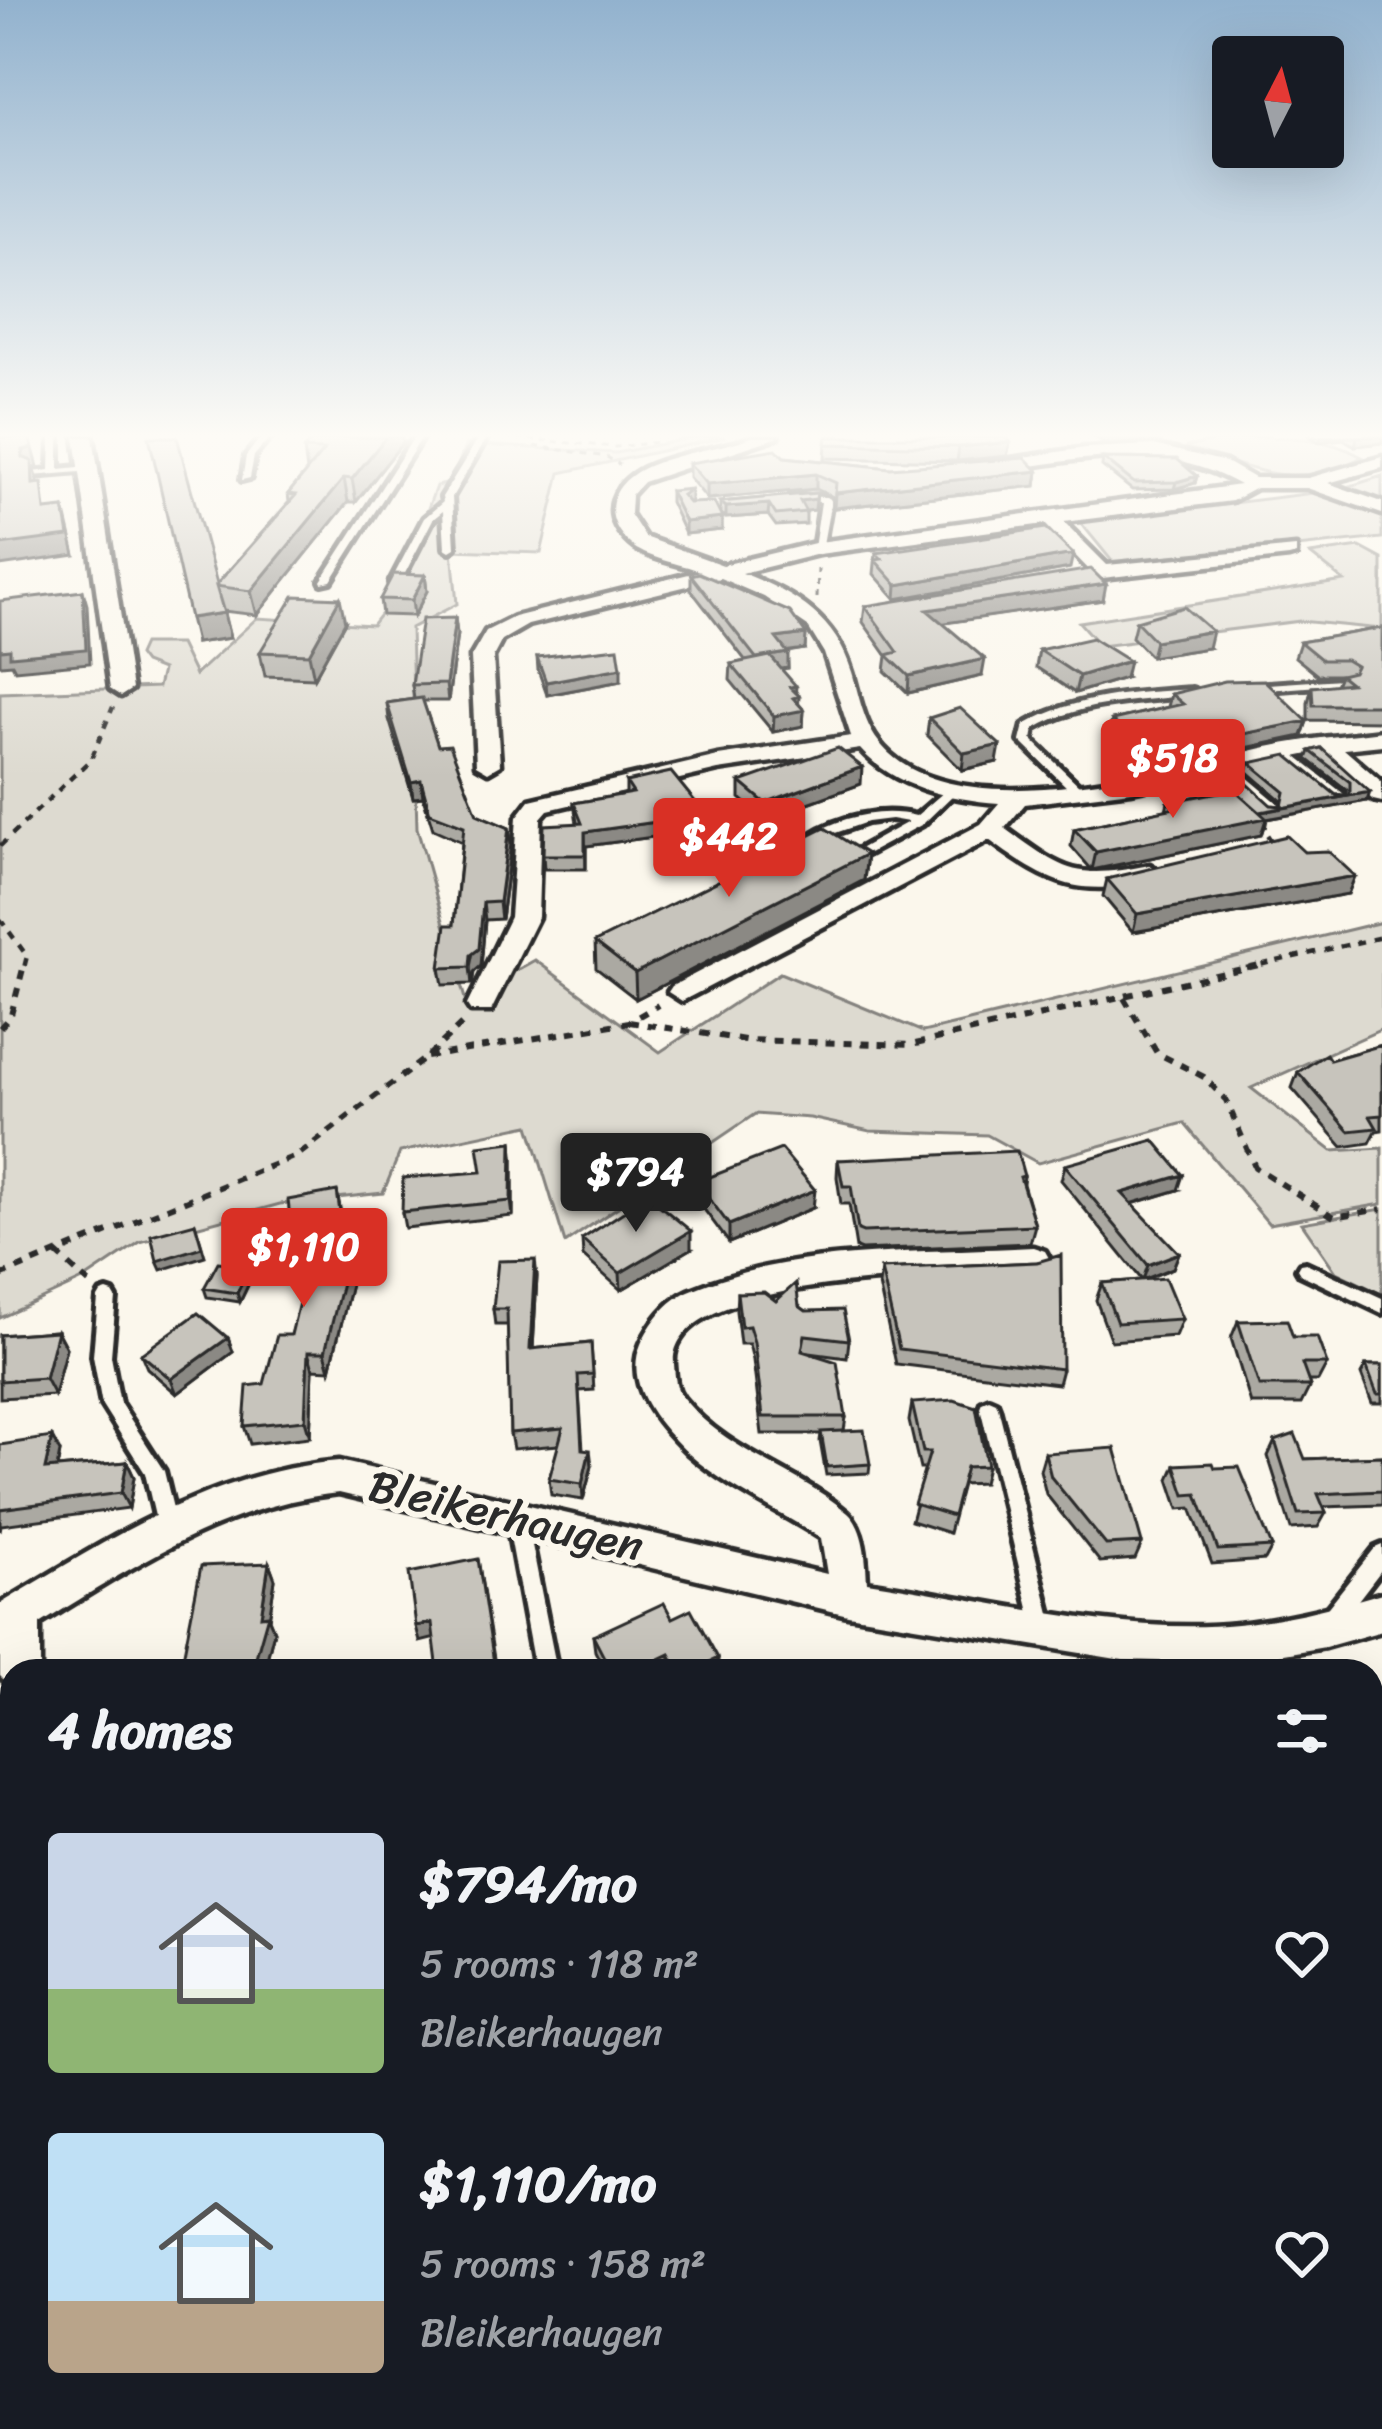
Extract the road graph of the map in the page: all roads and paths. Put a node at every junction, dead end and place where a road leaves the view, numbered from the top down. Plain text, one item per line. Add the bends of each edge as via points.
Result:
1 (101, 550) edge
2 (346, 550) edge
3 (412, 550) edge
4 (661, 550) edge
5 (810, 550) edge
6 (819, 550) edge
7 (1075, 550) edge
8 (1289, 551) dead end
9 (718, 574) junction
10 (326, 581) dead end
11 (395, 583) edge
12 (817, 621) junction
13 (1341, 682) edge
14 (121, 689) joint
15 (1234, 690) edge
16 (1212, 691) edge
17 (1382, 738) edge
18 (864, 741) junction
19 (1325, 745) junction
20 (1284, 751) junction
21 (1227, 764) junction
22 (488, 765) dead end
23 (952, 789) junction
24 (1079, 792) junction
25 (1382, 795) edge
26 (1340, 797) edge
27 (1016, 799) junction
28 (1275, 807) edge
29 (919, 821) junction
30 (989, 830) junction
31 (815, 836) edge
32 (0, 846) edge
33 (849, 858) edge
34 (1186, 865) edge
35 (0, 919) edge
36 (1382, 937) edge
37 (682, 992) joint
38 (1124, 998) junction
39 (482, 1005) joint
40 (629, 1022) junction
41 (0, 1028) edge
42 (427, 1057) junction
43 (1382, 1209) edge
44 (56, 1253) junction
45 (1033, 1260) edge
46 (1306, 1269) dead end
47 (0, 1276) edge
48 (106, 1298) joint
49 (1382, 1306) edge
50 (989, 1407) dead end
51 (517, 1519) junction
52 (166, 1525) junction
53 (1382, 1554) edge
54 (848, 1597) junction
55 (1382, 1612) edge
56 (9, 1622) edge
57 (1324, 1628) junction
58 (1044, 1629) junction
59 (1127, 1656) edge
60 (17, 1659) edge
61 (544, 1659) edge

1 - 14 street
2 - 10 lane
3 - 11 lane
4 - 9 street
5 - 9 street
6 - 12 path
7 - 8 street via 1092,573
9 - 12 street
9 - 22 street via 521,621 494,636 482,657
12 - 18 street
13 - 15 lane
14 - 32 path via 91,759
16 - 24 lane via 1076,704 1028,728 1026,741
17 - 19 street
18 - 23 street via 915,779
18 - 39 street via 718,763 539,805 529,817 524,917
19 - 20 street
19 - 25 street
20 - 21 street
20 - 26 lane
21 - 24 street
21 - 28 lane
23 - 27 street
23 - 29 lane
24 - 27 street
27 - 30 street
29 - 31 lane via 872,814
29 - 33 lane
30 - 34 street via 1079,885
30 - 37 street
35 - 41 path via 27,956
36 - 38 path
37 - 40 path
38 - 40 path via 911,1045 745,1040
38 - 43 path via 1157,1053 1204,1077 1226,1100 1255,1168 1334,1217
39 - 42 path
40 - 42 path
42 - 44 path via 298,1155
44 - 47 path
44 - 48 path
45 - 54 street via 756,1283 698,1302 664,1332 656,1369 667,1405 706,1446 837,1527
46 - 49 lane
48 - 52 lane via 102,1356 110,1405 154,1471
50 - 58 lane
51 - 52 street, Bleikerhaugen via 339,1478 288,1482
51 - 54 street, Bleikerhaugen
51 - 61 lane
52 - 56 street, Bleikerhaugen
53 - 57 lane
54 - 58 street, Bleikerhaugen
55 - 57 street, Bleikerhaugen
56 - 60 street, Bleikerhaugen
57 - 59 street, Bleikerhaugen
58 - 59 street, Bleikerhaugen

